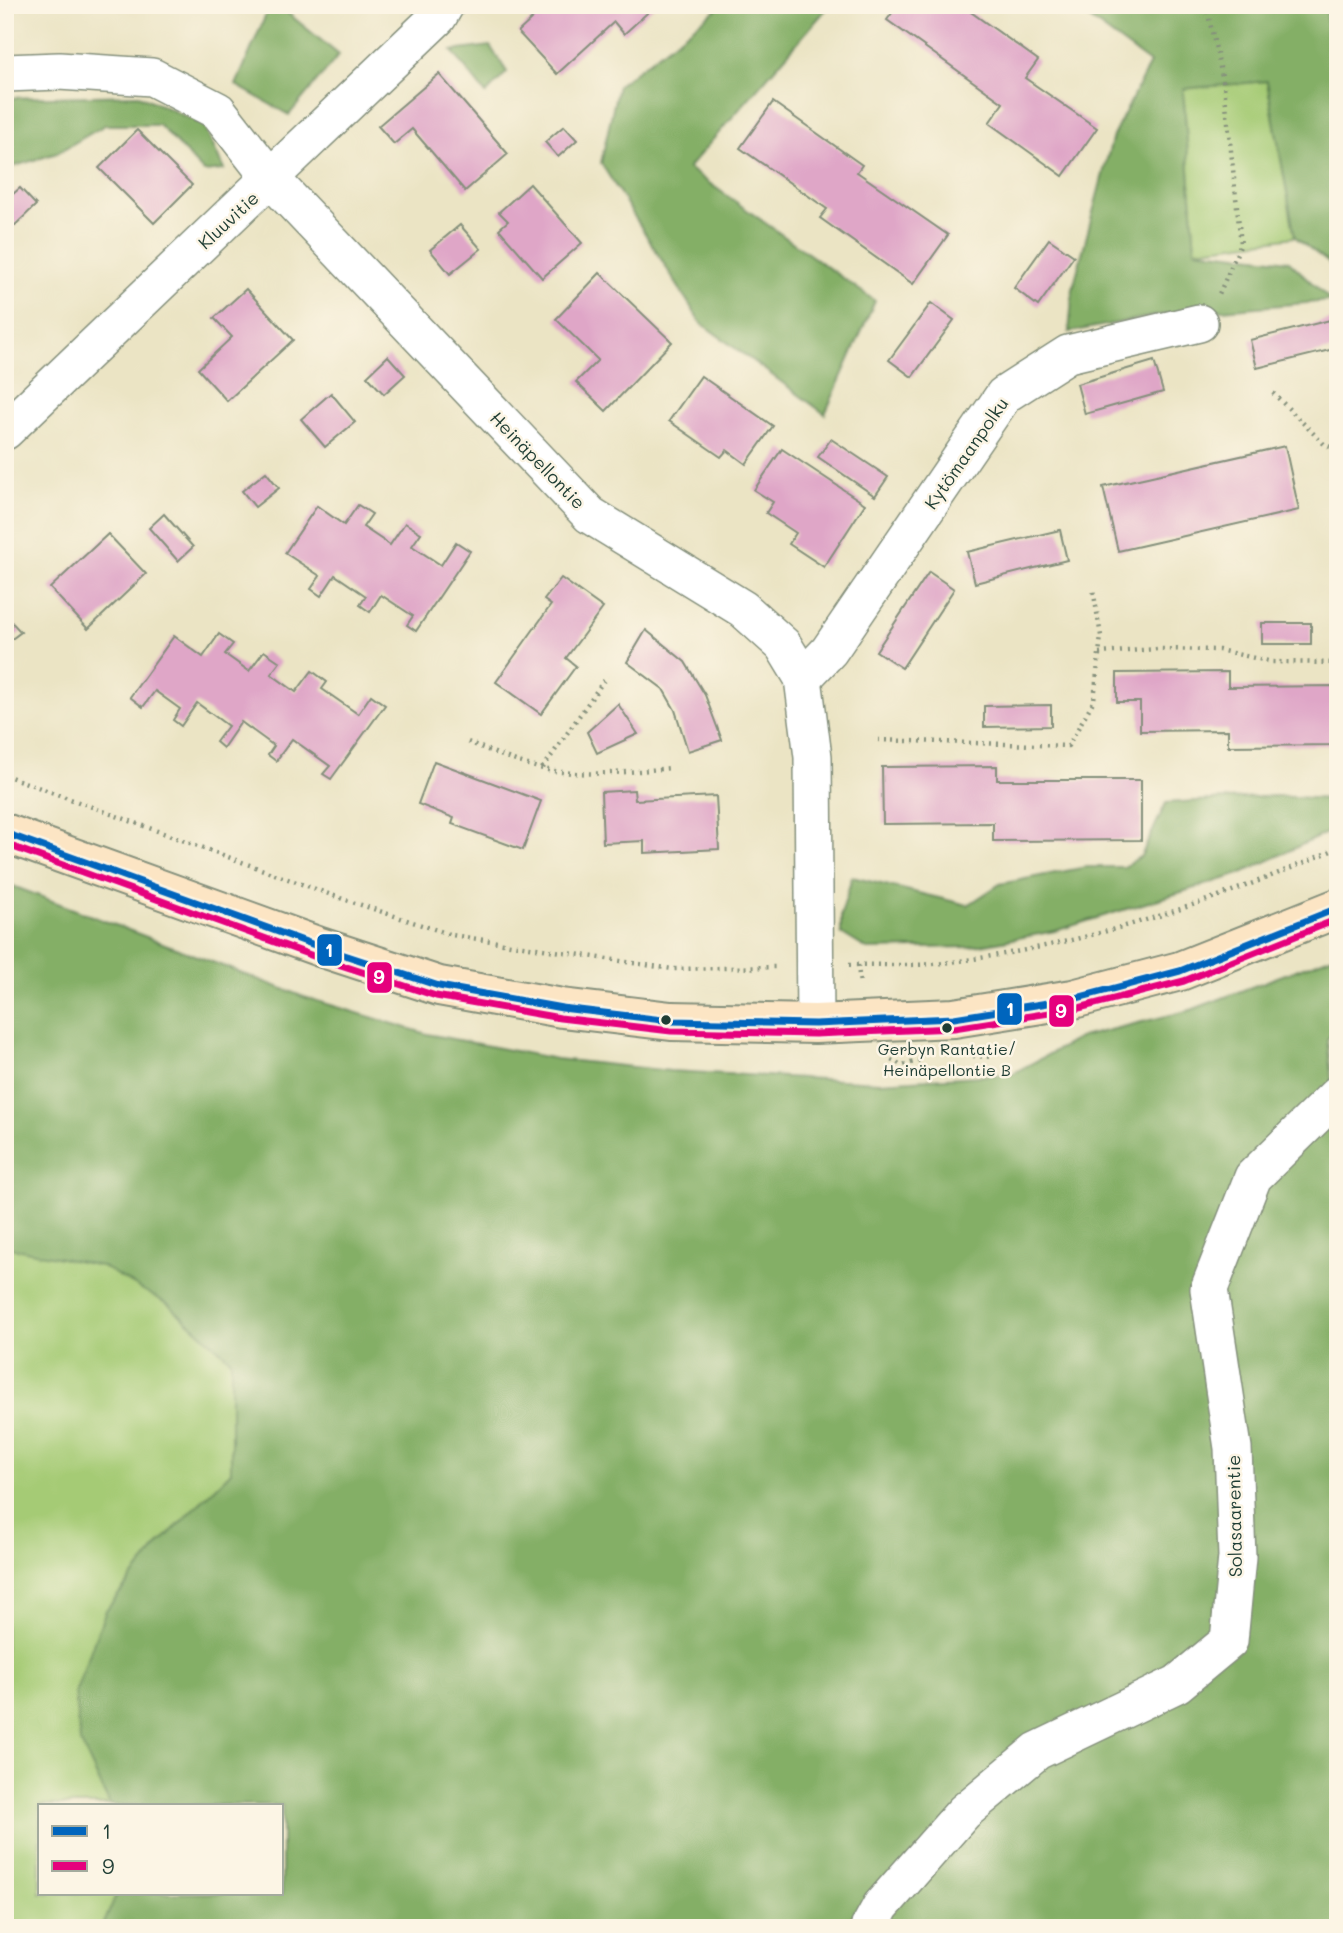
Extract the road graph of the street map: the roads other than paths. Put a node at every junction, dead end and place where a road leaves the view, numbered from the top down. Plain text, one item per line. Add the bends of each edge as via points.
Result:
1 (445, 5) edge
2 (5, 73) edge
3 (271, 179) junction
4 (1199, 323) road end
5 (5, 431) edge
6 (803, 678) junction
7 (5, 833) edge
8 (1338, 908) edge
9 (815, 1024) junction
10 (1338, 1094) edge
11 (869, 1928) edge

1 - 3 street, Kluuvitie via 438,18
2 - 3 street, Heinäpellontie via 152,77 218,111
3 - 5 street, Kluuvitie
3 - 6 street, Heinäpellontie via 590,515 743,609 783,645
4 - 6 street, Kytömaanpolku via 1068,354 1004,395 829,651
6 - 9 street, Heinäpellontie via 813,757
7 - 9 main road via 439,986 562,1009 671,1021
8 - 9 main road via 1180,971 1073,999 954,1018
10 - 11 street, Solasaarentie via 1253,1177 1209,1289 1233,1448 1237,1557 1229,1641 1177,1685 1037,1751 964,1812 881,1906

